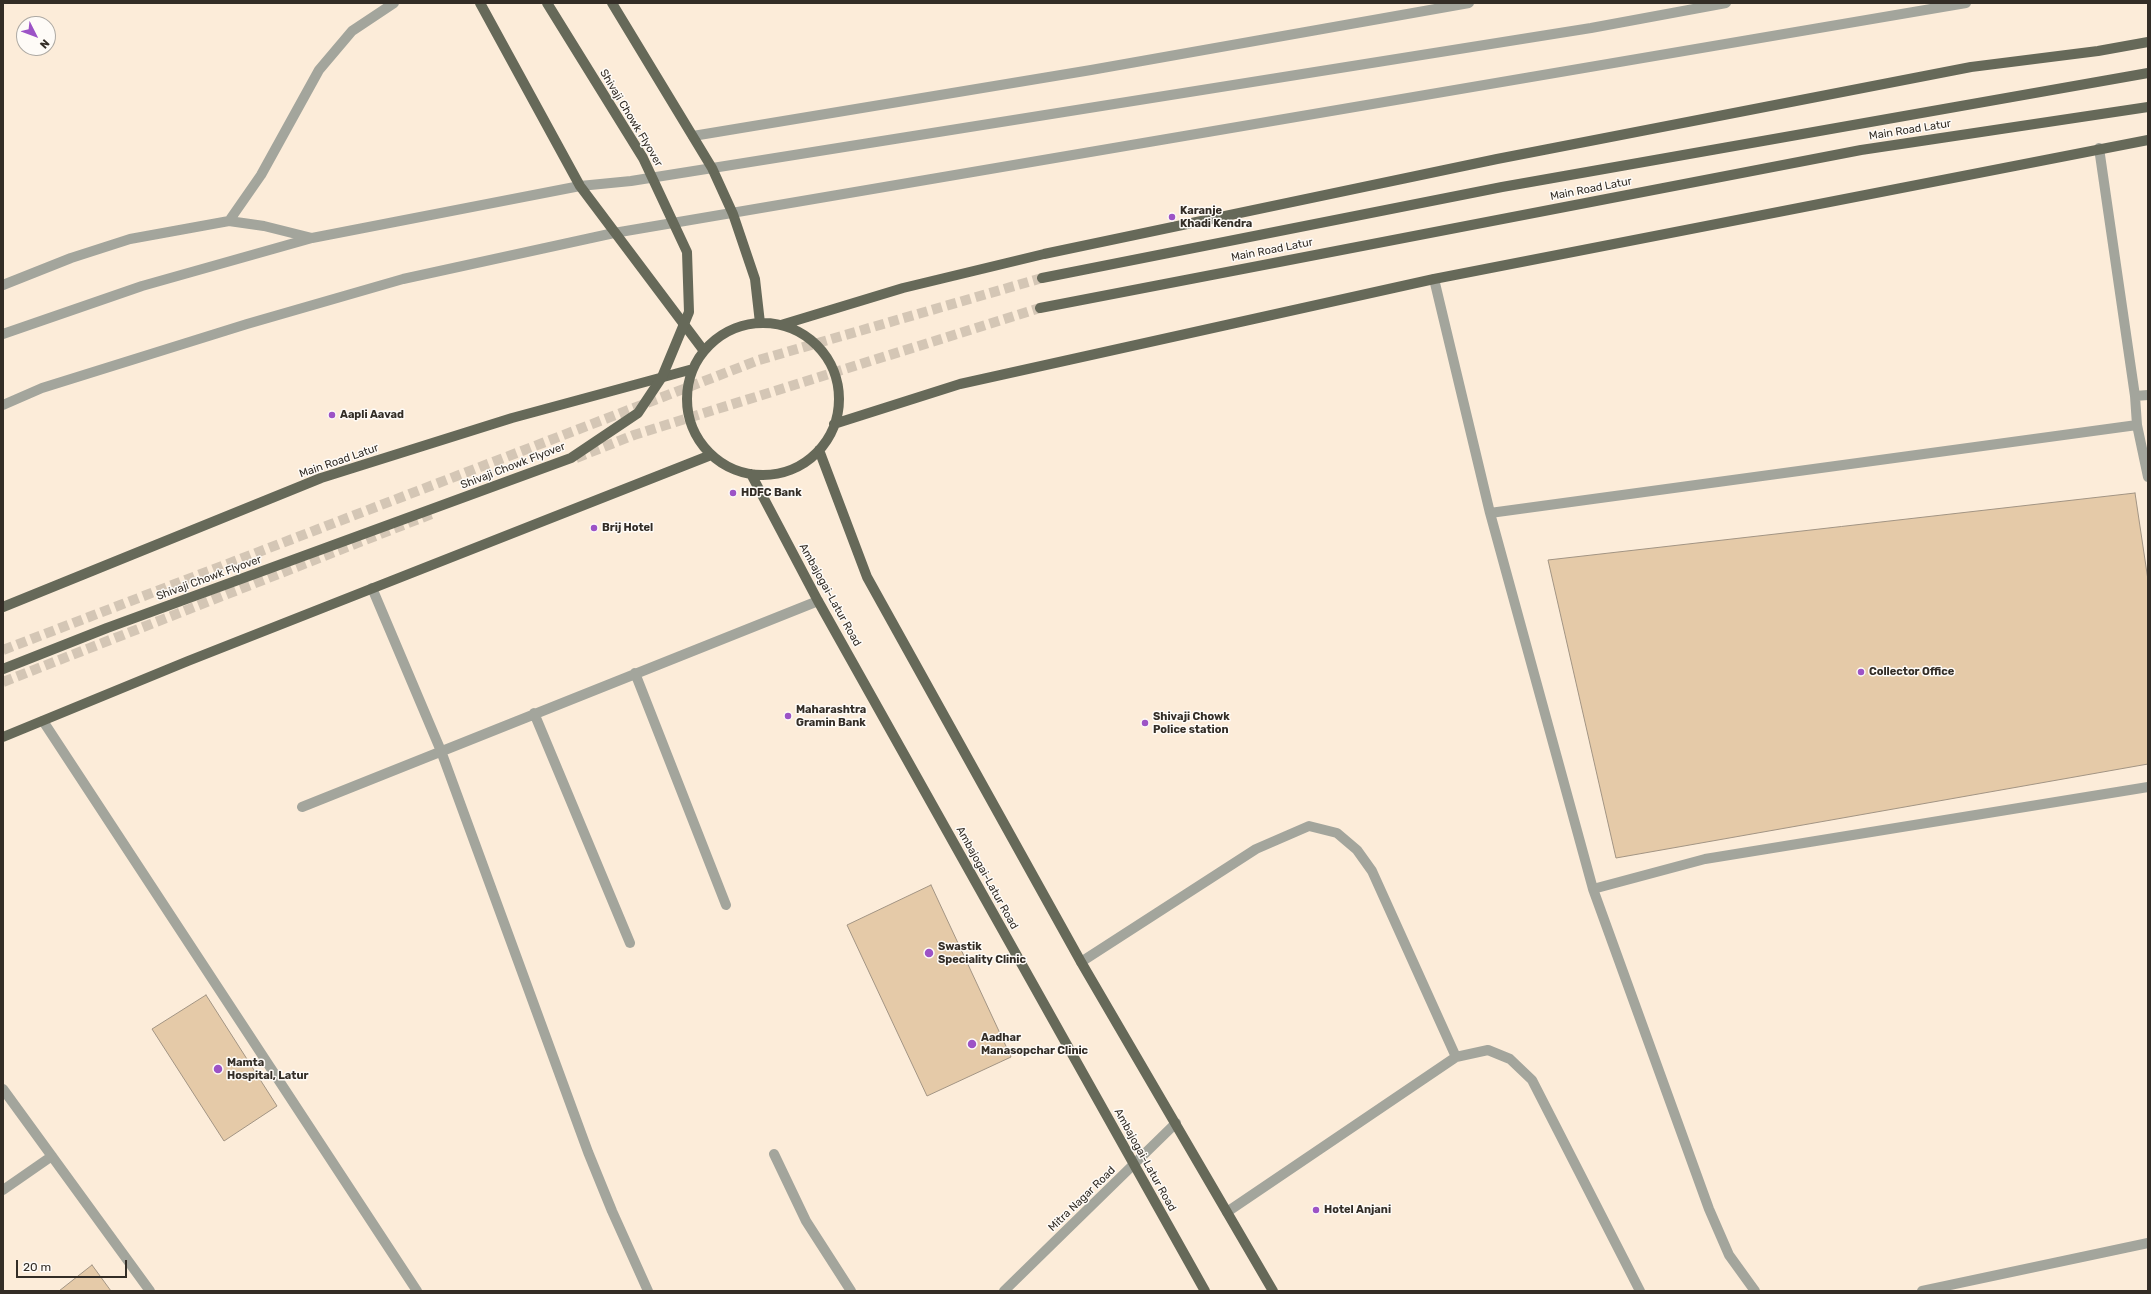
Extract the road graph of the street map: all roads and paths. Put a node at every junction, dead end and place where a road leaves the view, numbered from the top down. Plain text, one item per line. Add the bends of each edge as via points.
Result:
1 (394, 3) edge
2 (480, 3) edge
3 (548, 3) edge
4 (1469, 3) edge
5 (1726, 3) edge
6 (1966, 3) edge
7 (615, 4) edge
8 (1938, 5) edge
9 (2148, 42) edge
10 (2148, 73) edge
11 (2148, 106) edge
12 (693, 136) junction
13 (2148, 140) edge
14 (2099, 148) junction
15 (712, 168) junction
16 (580, 186) junction
17 (733, 214) junction
18 (229, 221) junction
19 (614, 233) junction
20 (312, 238) junction
21 (1042, 278) tunnel mouth
22 (1434, 279) junction
23 (3, 285) edge
24 (1040, 308) tunnel mouth
25 (760, 323) junction
26 (781, 325) junction
27 (3, 334) edge
28 (704, 351) junction
29 (693, 369) junction
30 (2148, 395) edge
31 (2135, 396) junction
32 (3, 405) edge
33 (834, 424) junction
34 (2137, 425) junction
35 (819, 450) junction
36 (711, 455) junction
37 (751, 474) junction
38 (2148, 477) edge
39 (1490, 513) junction
40 (372, 588) junction
41 (818, 600) junction
42 (3, 607) edge
43 (3, 669) edge
44 (635, 672) junction
45 (534, 713) junction
46 (43, 721) junction
47 (3, 738) edge
48 (441, 751) junction
49 (2148, 786) edge
50 (302, 807) dead end
51 (1593, 888) junction
52 (726, 904) dead end
53 (630, 942) dead end
54 (1081, 962) junction
55 (1456, 1057) junction
56 (3, 1089) edge
57 (1176, 1123) junction
58 (774, 1154) dead end
59 (52, 1156) junction
60 (1134, 1165) junction
61 (3, 1190) edge
62 (1227, 1212) junction
63 (2148, 1243) edge
64 (150, 1291) edge
65 (417, 1291) edge
66 (648, 1291) edge
67 (851, 1291) edge
68 (1004, 1291) edge
69 (1205, 1291) edge
70 (1273, 1291) edge
71 (1640, 1291) edge
72 (1755, 1291) edge
73 (1922, 1291) edge

1 - 18 street via 352,32 319,70 261,175
2 - 16 main road
3 - 43 main road, Shivaji Chowk Flyover, bridge via 643,158 687,252 689,312 662,377 638,413 571,458
4 - 12 street via 1090,70
5 - 15 street via 1583,29
6 - 8 street
7 - 12 main road
8 - 17 street
9 - 26 main road via 1971,67 1489,161 1044,254 903,288
10 - 21 main road, Main Road Latur via 1502,187
11 - 24 main road, Main Road Latur via 1861,150
12 - 15 main road
13 - 14 main road
14 - 22 main road
14 - 31 street
15 - 16 street via 632,181
15 - 17 main road
16 - 19 main road
16 - 20 street
17 - 19 street
17 - 25 main road via 755,279
18 - 20 street via 264,226
18 - 23 street via 130,239 71,258
19 - 28 main road via 649,275
19 - 32 street via 403,279 247,324 42,388
20 - 27 street via 142,286
22 - 33 main road via 960,384
22 - 39 street
25 - 26 main road
25 - 28 main road via 729,331
26 - 33 main road via 806,336 817,345 832,368 839,396
28 - 29 main road
29 - 36 main road via 688,383 688,415 693,430
29 - 42 main road, Main Road Latur via 512,418 321,478
30 - 31 street
31 - 34 street
33 - 35 main road
34 - 38 street
34 - 39 street
35 - 37 main road via 795,468 766,475
35 - 54 main road via 867,577
36 - 37 main road via 723,464
36 - 40 main road
37 - 41 main road, Ambajogai-Latur Road
39 - 51 street
40 - 46 main road via 188,660
40 - 48 street
41 - 44 street
41 - 60 main road, Ambajogai-Latur Road
44 - 45 street
44 - 52 street
45 - 48 street
45 - 53 street
46 - 47 main road
46 - 65 street
48 - 50 street
48 - 66 street via 588,1152
49 - 51 street via 1705,859
51 - 72 street via 1709,1208 1729,1255
54 - 55 street via 1256,849 1309,826 1337,833 1357,850 1372,871
54 - 57 main road
55 - 62 street
55 - 71 street via 1488,1050 1510,1059 1532,1080
56 - 59 street
57 - 60 street, Mitra Nagar Road
57 - 62 main road
58 - 67 street via 806,1221
59 - 61 street
59 - 64 street
60 - 68 street, Mitra Nagar Road
60 - 69 main road, Ambajogai-Latur Road
62 - 70 main road
63 - 73 street

